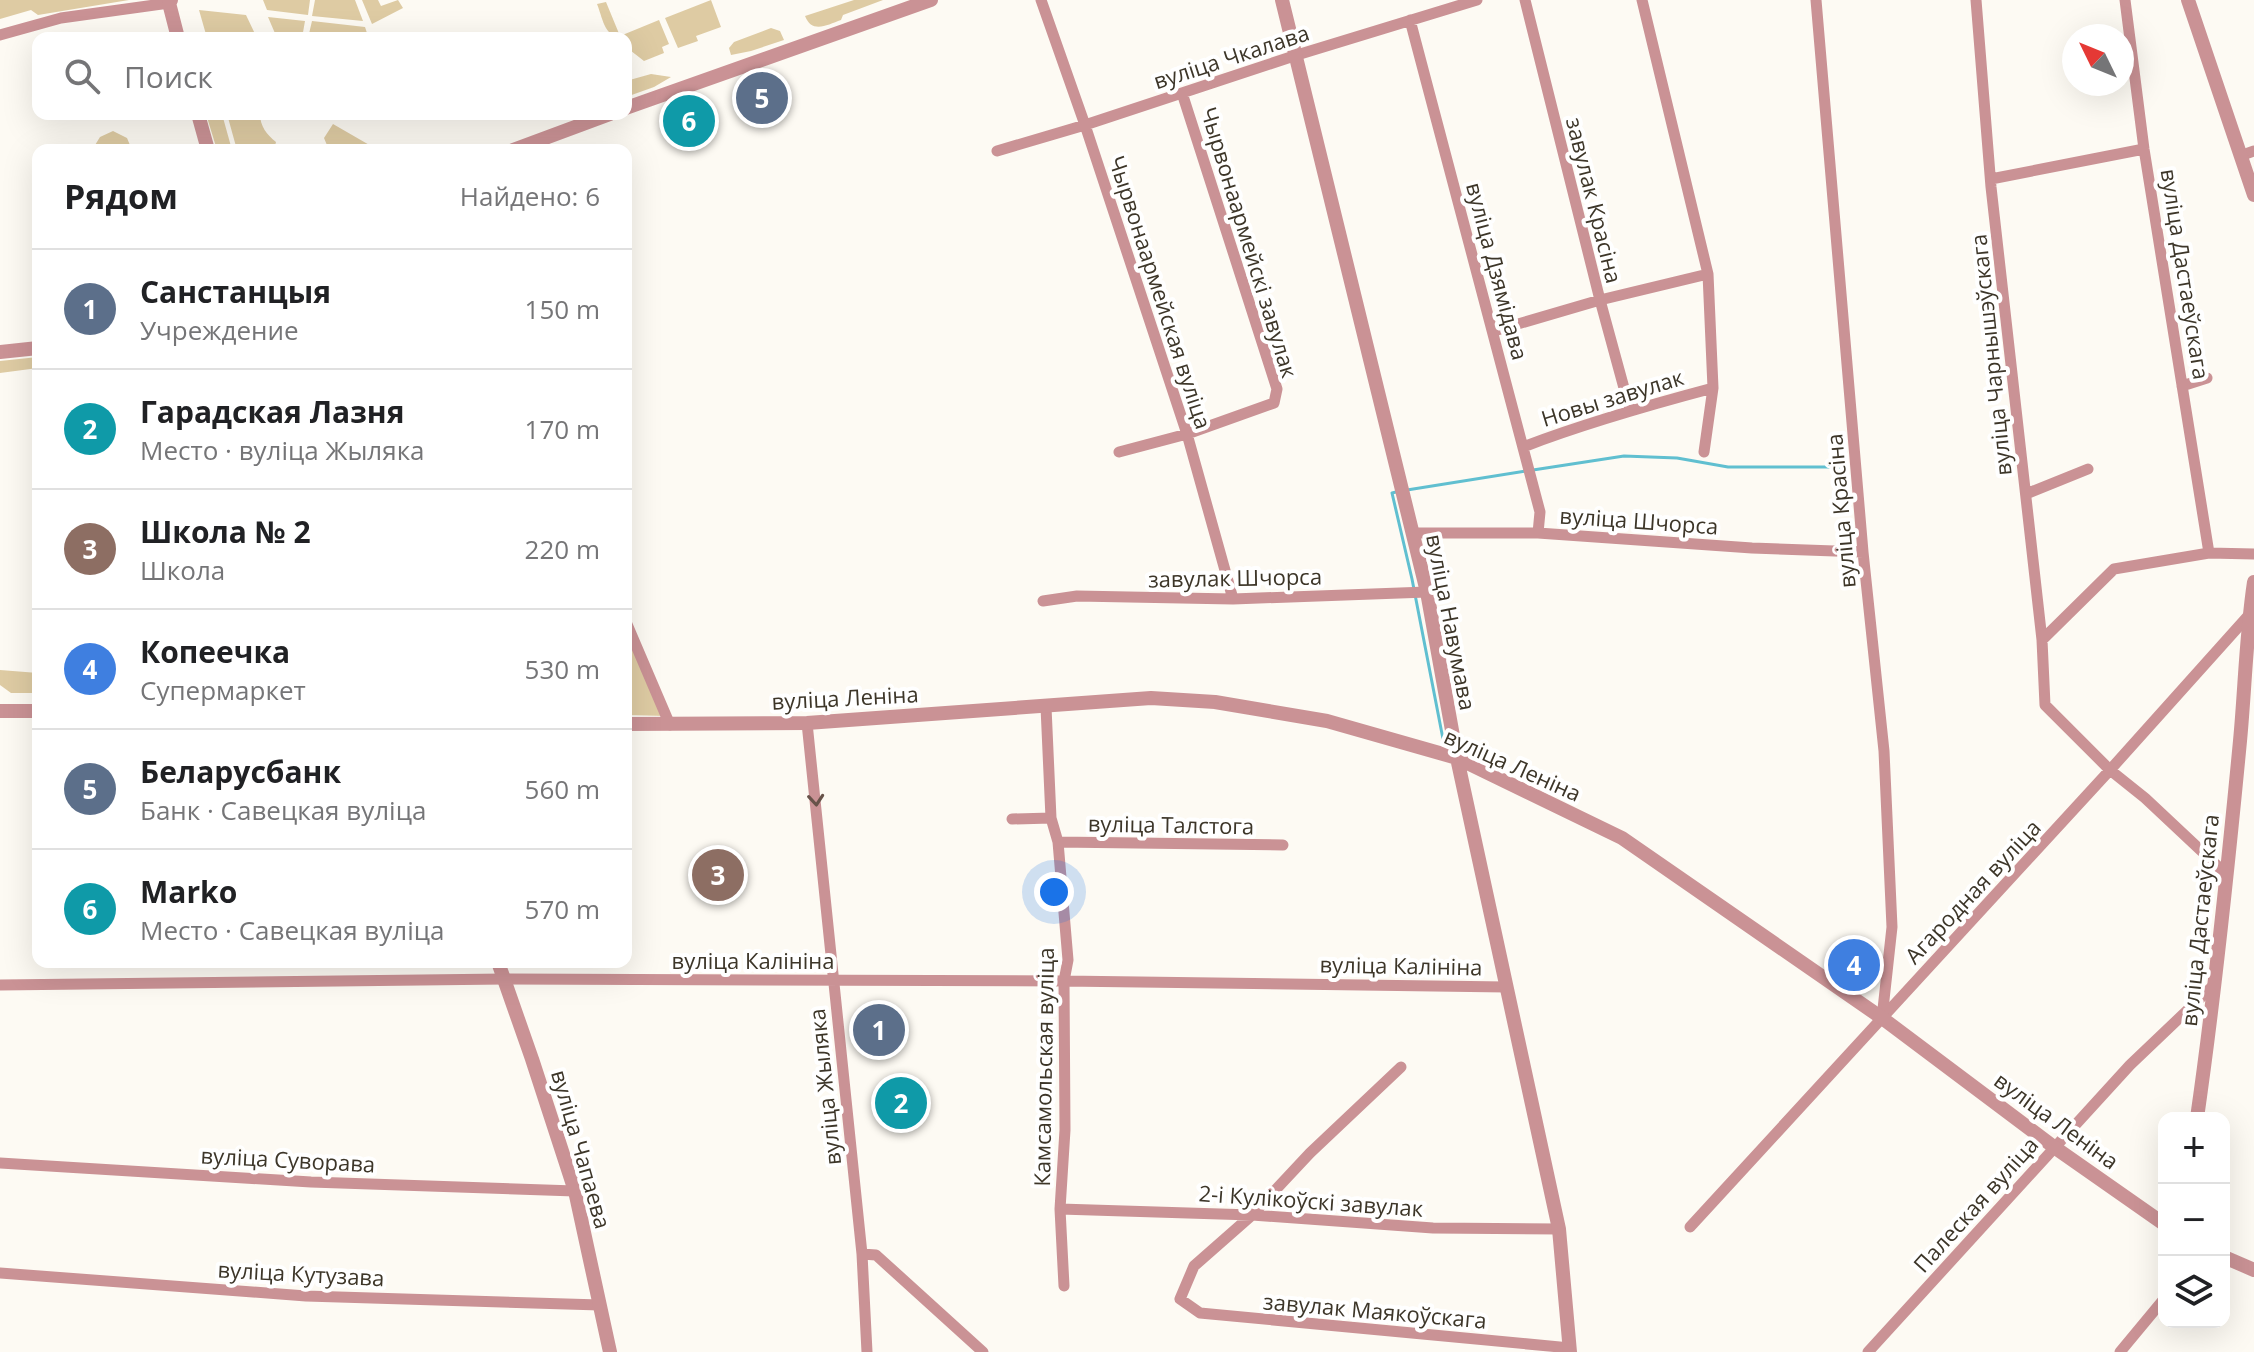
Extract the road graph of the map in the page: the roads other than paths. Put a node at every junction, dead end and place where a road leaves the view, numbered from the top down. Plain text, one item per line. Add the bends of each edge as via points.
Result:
1 (931, 0) edge
2 (1041, 0) edge
3 (1282, 0) edge
4 (1477, 0) edge
5 (1525, 0) edge
6 (1642, 0) edge
7 (1816, 0) edge
8 (1976, 0) edge
9 (2125, 0) edge
10 (2188, 0) edge
11 (170, 1) edge
12 (1410, 20) junction
13 (177, 32) edge
14 (0, 35) edge
15 (1297, 55) junction
16 (1182, 93) junction
17 (632, 106) edge
18 (200, 120) edge
19 (594, 120) edge
20 (1085, 125) junction
21 (206, 144) edge
22 (529, 144) edge
23 (2144, 149) junction
24 (997, 151) dead end
25 (2247, 153) edge
26 (1991, 179) junction
27 (2254, 195) edge
28 (1708, 274) junction
29 (1600, 300) junction
30 (1494, 331) junction
31 (32, 349) edge
32 (0, 352) edge
33 (2207, 378) dead end
34 (2182, 386) junction
35 (1713, 388) junction
36 (1630, 410) junction
37 (1187, 434) junction
38 (1523, 447) junction
39 (1119, 452) dead end
40 (1704, 452) dead end
41 (2088, 469) dead end
42 (2026, 494) junction
43 (1412, 533) junction
44 (1538, 533) junction
45 (1863, 552) junction
46 (2209, 553) junction
47 (2254, 554) edge
48 (2254, 582) edge
49 (1427, 592) junction
50 (1233, 599) junction
51 (1043, 601) dead end
52 (2249, 615) junction
53 (632, 636) edge
54 (2042, 640) junction
55 (1046, 707) junction
56 (0, 711) edge
57 (32, 711) edge
58 (807, 723) junction
59 (632, 724) edge
60 (670, 725) junction
61 (1457, 758) junction
62 (2110, 770) junction
63 (1051, 818) junction
64 (1012, 819) dead end
65 (1058, 842) junction
66 (1283, 845) dead end
67 (2226, 874) junction
68 (500, 968) edge
69 (504, 979) junction
70 (833, 980) junction
71 (1064, 981) junction
72 (2215, 984) junction
73 (0, 985) edge
74 (1506, 987) junction
75 (1882, 1018) junction
76 (1401, 1067) dead end
77 (2198, 1112) edge
78 (2054, 1147) junction
79 (0, 1163) edge
80 (575, 1191) junction
81 (1060, 1209) junction
82 (1252, 1215) junction
83 (2158, 1220) edge
84 (1690, 1227) dead end
85 (1559, 1229) junction
86 (862, 1254) junction
87 (2230, 1260) edge
88 (2254, 1270) edge
89 (0, 1273) edge
90 (1064, 1286) dead end
91 (600, 1305) junction
92 (2158, 1306) edge
93 (1570, 1350) edge
94 (610, 1352) edge
95 (867, 1352) edge
96 (983, 1352) edge
97 (1868, 1352) edge
98 (2120, 1352) edge

1 - 17 street
2 - 20 street, Чырвонаармейская вуліца
3 - 15 street, вуліца Навумава
4 - 12 street, вуліца Чкалава
5 - 29 street, завулак Красіна
6 - 28 street
7 - 45 street, вуліца Красіна
8 - 26 street, вуліца Чарнышэўскага
9 - 23 street, вуліца Дастаеўскага
10 - 25 street
11 - 13 street
11 - 14 street via 61,18
12 - 15 street, вуліца Чкалава
12 - 30 street, вуліца Дзямідава
15 - 16 street, вуліца Чкалава
15 - 43 street, вуліца Навумава
16 - 20 street, вуліца Чкалава
16 - 37 street, Чырвонаармейскі завулак via 1277,389 1274,403
18 - 21 street
19 - 22 street
20 - 24 street, вуліца Чкалава
20 - 37 street, Чырвонаармейская вуліца
23 - 26 street
23 - 34 street, вуліца Дастаеўскага
25 - 27 street
26 - 42 street, вуліца Чарнышэўскага
28 - 29 street
28 - 35 street
29 - 30 street
29 - 36 street, завулак Красіна
30 - 38 street, вуліца Дзямідава
31 - 32 street
33 - 34 street
34 - 46 street, вуліца Дастаеўскага
35 - 36 street, Новы завулак
35 - 40 street
36 - 38 street, Новы завулак
37 - 39 street
37 - 50 street, Чырвонаармейская вуліца
38 - 44 street, вуліца Дзямідава via 1540,512
41 - 42 street
42 - 54 street, вуліца Чарнышэўскага
43 - 44 street, вуліца Шчорса
43 - 49 street, вуліца Навумава
44 - 45 street, вуліца Шчорса
45 - 75 street, вуліца Красіна via 1884,751 1892,927
46 - 47 street
46 - 54 street via 2114,569
48 - 52 street, вуліца Дастаеўскага
49 - 50 street, завулак Шчорса
49 - 61 street, вуліца Навумава
50 - 51 street, завулак Шчорса via 1077,596
52 - 62 street, Агародная вуліца
52 - 67 street, вуліца Дастаеўскага
53 - 60 street
54 - 62 street, вуліца Чарнышэўскага via 2045,705
55 - 58 street, вуліца Леніна
55 - 61 street, вуліца Леніна via 1151,698 1215,702 1327,721
55 - 63 street, Камсамольская вуліца
56 - 57 street
58 - 60 street, вуліца Леніна
58 -> 70 street, вуліца Жыляка
59 - 60 street, вуліца Леніна
61 - 74 street, вуліца Навумава
61 - 75 street, вуліца Леніна via 1622,838
62 - 67 street
62 - 75 street, Агародная вуліца
63 - 64 street
63 - 65 street, Камсамольская вуліца
65 - 66 street, вуліца Талстога
65 - 71 street, Камсамольская вуліца via 1068,960
67 - 72 street, вуліца Дастаеўскага
68 - 69 street, вуліца Чапаева
69 - 70 street, вуліца Калініна
69 - 73 street, вуліца Калініна
69 - 80 street, вуліца Чапаева
70 - 71 street, вуліца Калініна
70 - 86 street, вуліца Жыляка
71 - 74 street, вуліца Калініна
71 - 81 street, Камсамольская вуліца
72 - 77 street, вуліца Дастаеўскага
72 - 78 street, Палеская вуліца
74 - 85 street, вуліца Навумава
75 - 78 street, вуліца Леніна
75 - 84 street, Агародная вуліца
76 - 82 street
78 - 83 street, вуліца Леніна
78 - 97 street, Палеская вуліца
79 - 80 street, вуліца Суворава
80 - 91 street, вуліца Чапаева
81 - 82 street, 2-і Кулікоўскі завулак
81 - 90 street, Камсамольская вуліца
82 - 85 street, 2-і Кулікоўскі завулак via 1433,1228
82 - 93 street, завулак Маякоўскага via 1194,1266 1180,1299 1200,1313
85 - 93 street, вуліца Навумава
86 - 95 street, вуліца Жыляка
86 - 96 street via 876,1255
87 - 88 street
89 - 91 street, вуліца Кутузава via 306,1296
91 - 94 street, вуліца Чапаева
92 - 98 street

